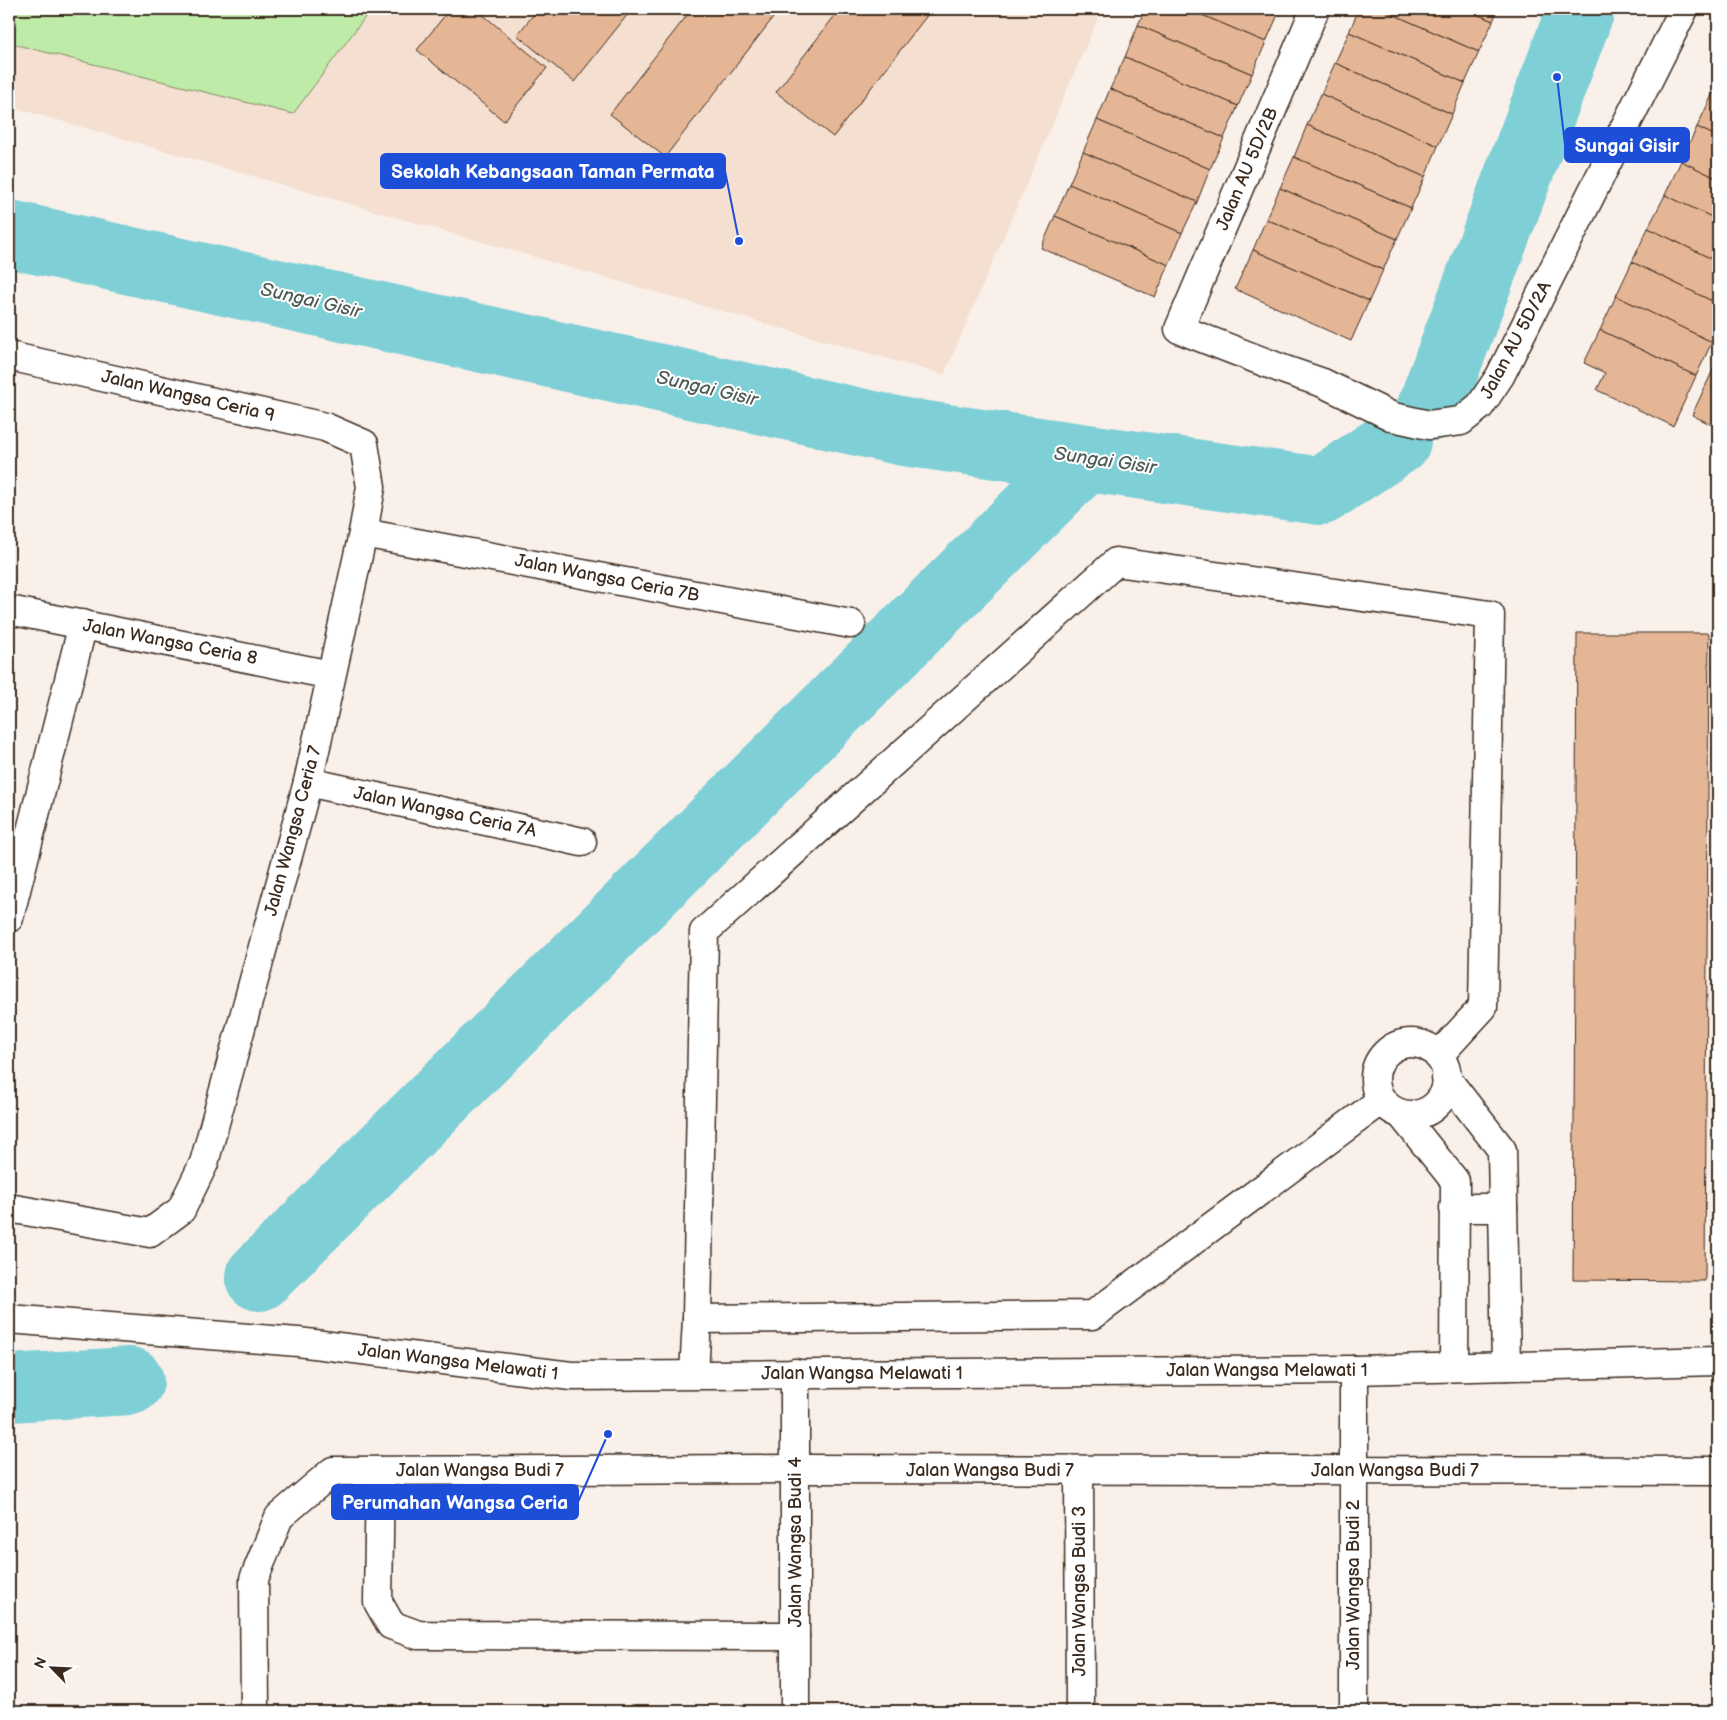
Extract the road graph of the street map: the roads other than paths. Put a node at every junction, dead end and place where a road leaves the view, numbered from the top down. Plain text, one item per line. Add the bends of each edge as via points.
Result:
1 (1315, 9) edge
2 (1684, 9) edge
3 (1179, 329) joint
4 (9, 356) edge
5 (364, 444) joint
6 (363, 533) junction
7 (9, 610) edge
8 (83, 624) junction
9 (851, 624) dead end
10 (331, 675) junction
11 (308, 782) junction
12 (582, 842) dead end
13 (9, 918) edge
14 (1442, 1067) junction
15 (1391, 1107) junction
16 (9, 1208) edge
17 (1454, 1208) junction
18 (1503, 1208) junction
19 (9, 1319) edge
20 (697, 1319) junction
21 (1454, 1327) junction
22 (1718, 1361) edge
23 (1506, 1366) junction
24 (1454, 1367) junction
25 (1407, 1368) junction
26 (1354, 1370) junction
27 (796, 1373) junction
28 (694, 1374) junction
29 (795, 1469) junction
30 (1353, 1470) junction
31 (380, 1471) junction
32 (1079, 1471) junction
33 (1718, 1471) edge
34 (795, 1636) junction
35 (255, 1711) edge
36 (795, 1711) edge
37 (1080, 1711) edge
38 (1354, 1711) edge

1 - 3 street, Jalan AU 5D/2B
2 - 3 street, Jalan AU 5D/2A via 1500,376 1480,406 1461,421 1429,425 1393,417 1323,384
4 - 5 street, Jalan Wangsa Ceria 9 via 325,428
5 - 6 street, Jalan Wangsa Ceria 7 via 371,487
6 - 9 street, Jalan Wangsa Ceria 7B
6 - 10 street, Jalan Wangsa Ceria 7
7 - 8 street, Jalan Wangsa Ceria 8
8 - 10 street, Jalan Wangsa Ceria 8
8 - 13 street
10 - 11 street, Jalan Wangsa Ceria 7
11 - 12 street, Jalan Wangsa Ceria 7A
11 - 16 street, Jalan Wangsa Ceria 7 via 204,1163 181,1210 150,1233
14 - 15 street via 1445,1089 1433,1107 1412,1115
14 - 15 street via 1428,1048 1417,1044 1405,1044 1389,1051 1378,1066 1375,1078 1376,1090
14 - 18 street via 1502,1150
14 - 20 street via 1483,1007 1490,615 1116,562 704,932
15 - 17 street via 1455,1181
15 - 20 street via 1093,1315
17 - 18 street
17 - 21 street
18 - 23 street
19 - 28 street, Jalan Wangsa Melawati 1 via 298,1342 571,1376
20 - 28 street
21 - 24 street
21 - 25 street via 1437,1356
22 - 23 street, Jalan Wangsa Melawati 1
23 - 24 street, Jalan Wangsa Melawati 1
24 - 25 street, Jalan Wangsa Melawati 1
25 - 26 street, Jalan Wangsa Melawati 1
26 - 27 street, Jalan Wangsa Melawati 1
26 - 30 street, Jalan Wangsa Budi 2
27 - 28 street, Jalan Wangsa Melawati 1
27 - 29 street, Jalan Wangsa Budi 4
29 - 31 street, Jalan Wangsa Budi 7
29 - 32 street, Jalan Wangsa Budi 7
29 - 34 street, Jalan Wangsa Budi 4
30 - 32 street, Jalan Wangsa Budi 7
30 - 33 street, Jalan Wangsa Budi 7
30 - 38 street, Jalan Wangsa Budi 2
31 - 34 street via 378,1602 391,1625 418,1635
31 - 35 street, Jalan Wangsa Budi 7 via 333,1471 279,1517 254,1578
32 - 37 street, Jalan Wangsa Budi 3
34 - 36 street, Jalan Wangsa Budi 4

